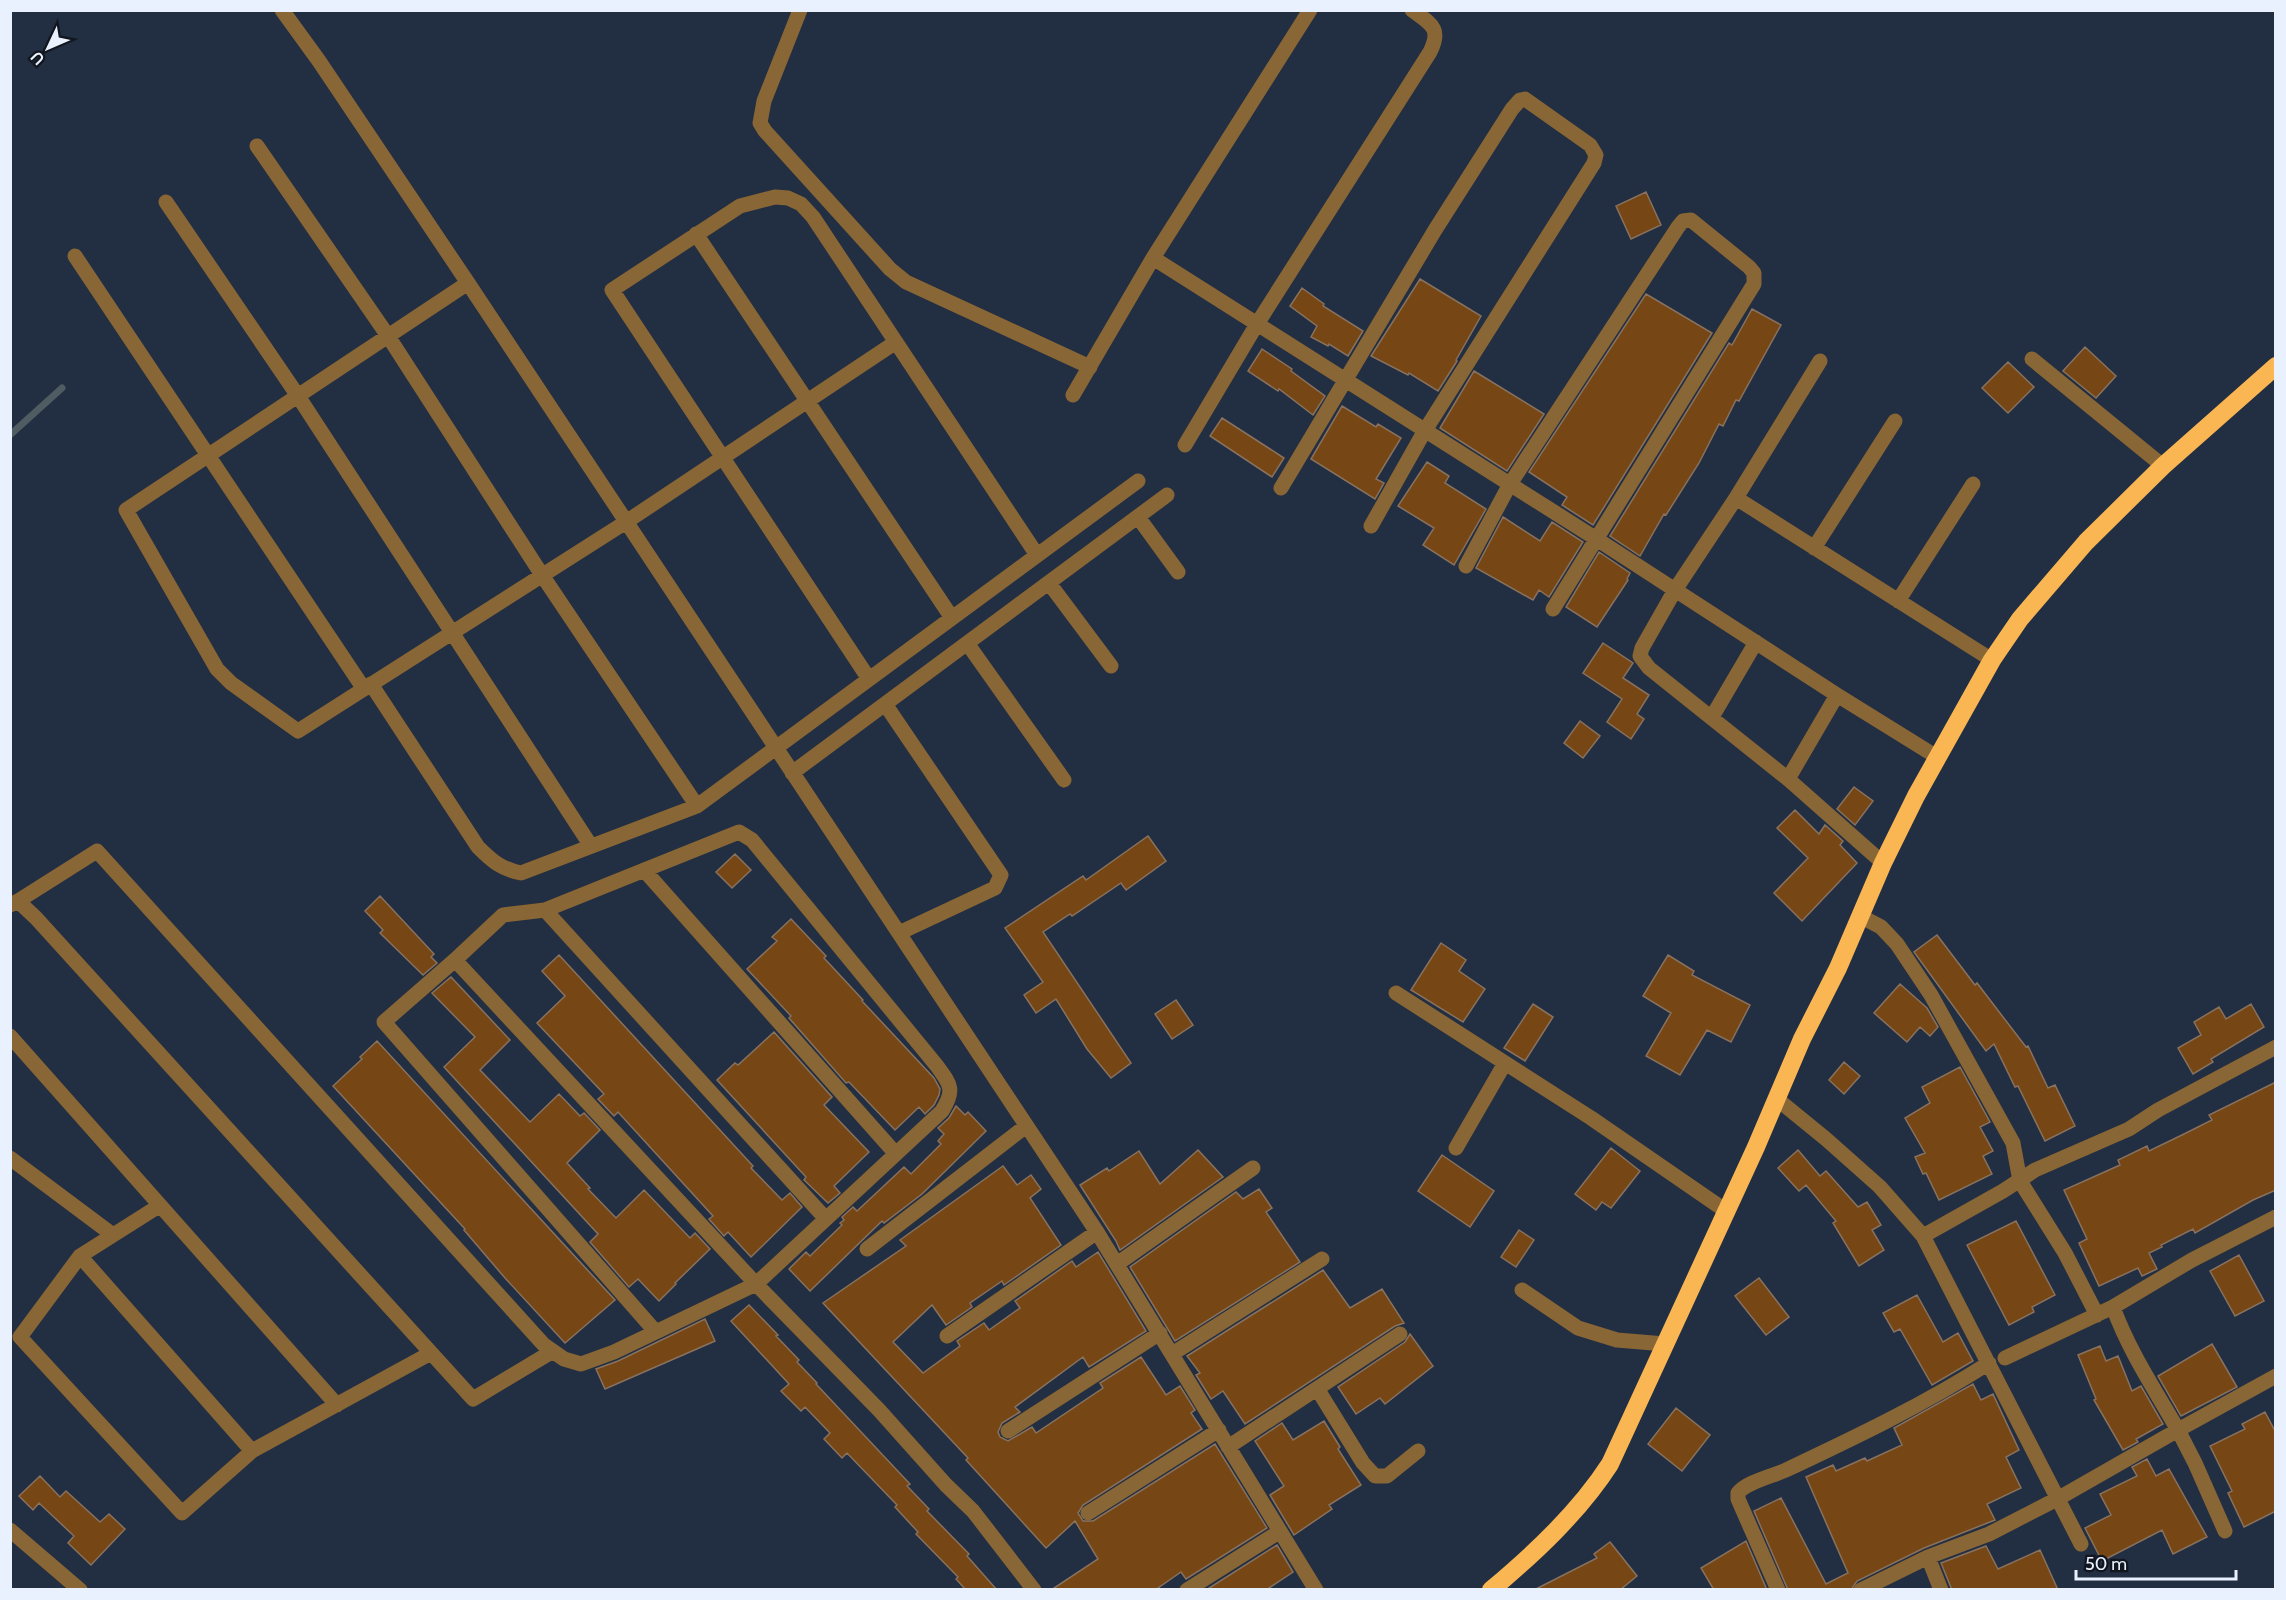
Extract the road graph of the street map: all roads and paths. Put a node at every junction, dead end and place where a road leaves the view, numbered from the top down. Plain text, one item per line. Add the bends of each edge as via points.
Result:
1 (282, 10) edge
2 (800, 10) edge
3 (1310, 10) edge
4 (1412, 10) edge
5 (257, 146) dead end
6 (166, 202) dead end
7 (696, 234) junction
8 (75, 256) dead end
9 (1153, 258) junction
10 (468, 283) junction
11 (1257, 324) junction
12 (388, 336) junction
13 (896, 342) junction
14 (2032, 359) dead end
15 (1820, 361) dead end
16 (2276, 366) edge
17 (1090, 367) junction
18 (1346, 381) junction
19 (1073, 395) dead end
20 (298, 396) junction
21 (807, 400) junction
22 (1895, 421) dead end
23 (1424, 432) junction
24 (1185, 445) dead end
25 (208, 455) junction
26 (722, 456) junction
27 (2163, 466) junction
28 (1138, 481) dead end
29 (1510, 484) junction
30 (1973, 484) dead end
31 (1281, 489) dead end
32 (1167, 495) dead end
33 (1736, 498) junction
34 (1138, 517) junction
35 (626, 522) junction
36 (1371, 526) dead end
37 (1595, 538) junction
38 (1814, 548) junction
39 (1037, 555) junction
40 (1466, 566) dead end
41 (1179, 572) dead end
42 (542, 575) junction
43 (1049, 583) junction
44 (1675, 590) junction
45 (1898, 601) junction
46 (1553, 609) dead end
47 (952, 618) junction
48 (451, 633) junction
49 (1756, 642) junction
50 (968, 643) junction
51 (1992, 660) junction
52 (1110, 666) dead end
53 (869, 679) junction
54 (368, 686) junction
55 (1837, 695) junction
56 (885, 704) junction
57 (1712, 717) junction
58 (775, 747) junction
59 (1937, 757) junction
60 (792, 773) junction
61 (1788, 779) junction
62 (1064, 780) dead end
63 (697, 807) junction
64 (591, 846) junction
65 (1883, 863) junction
66 (644, 870) junction
67 (14, 903) edge
68 (545, 910) junction
69 (1860, 916) junction
70 (898, 933) junction
71 (455, 960) junction
72 (1396, 993) dead end
73 (10, 1036) edge
74 (2276, 1047) edge
75 (1505, 1063) junction
76 (1778, 1099) junction
77 (1026, 1126) junction
78 (1456, 1148) dead end
79 (896, 1154) junction
80 (10, 1158) edge
81 (1252, 1168) dead end
82 (2020, 1181) junction
83 (159, 1206) junction
84 (1726, 1210) junction
85 (2276, 1217) edge
86 (826, 1219) junction
87 (1097, 1232) junction
88 (1925, 1235) junction
89 (113, 1236) junction
90 (867, 1249) dead end
91 (80, 1256) junction
92 (1322, 1259) dead end
93 (1117, 1264) junction
94 (756, 1284) junction
95 (1522, 1290) dead end
96 (2113, 1307) junction
97 (2097, 1314) junction
98 (655, 1331) junction
99 (1160, 1333) junction
100 (1400, 1334) dead end
101 (947, 1336) dead end
102 (1665, 1344) junction
103 (553, 1351) junction
104 (431, 1353) junction
105 (1172, 1354) junction
106 (2005, 1358) dead end
107 (1989, 1363) junction
108 (2276, 1376) edge
109 (1318, 1390) junction
110 (337, 1405) junction
111 (1219, 1430) junction
112 (2178, 1430) junction
113 (1008, 1431) dead end
114 (1228, 1447) junction
115 (1418, 1450) dead end
116 (252, 1451) junction
117 (2066, 1494) junction
118 (1088, 1513) dead end
119 (10, 1530) edge
120 (2225, 1530) dead end
121 (1279, 1532) junction
122 (2081, 1544) dead end
123 (1928, 1557) junction
124 (80, 1590) edge
125 (1034, 1590) edge
126 (1186, 1590) edge
127 (1316, 1590) edge
128 (1491, 1590) edge
129 (1778, 1590) edge
130 (1861, 1590) edge
131 (1941, 1590) edge

1 - 10 street
2 - 17 street via 764,100 760,123 765,131 906,282
3 - 9 street
4 - 11 street via 1435,29 1431,52
5 - 12 street
6 - 20 street
7 - 13 street via 740,206 758,200 788,198 801,204
7 - 21 street
7 - 26 street via 612,290
8 - 25 street
9 - 11 street
9 - 17 street
10 - 12 street
10 - 35 street
11 - 18 street
11 - 24 street
12 - 20 street
12 - 42 street
13 - 21 street
13 - 39 street
14 - 27 street
15 - 33 street
16 - 27 highway
17 - 19 street
18 - 23 street
18 - 23 street via 1512,109 1520,100 1532,102 1590,145 1596,155 1594,163
18 - 31 street
20 - 25 street
20 - 48 street
21 - 26 street
21 - 47 street
22 - 38 street
23 - 29 street
23 - 36 street
25 - 54 street
25 - 54 street via 126,510 218,669 231,683 298,731
26 - 35 street
26 - 53 street
27 - 51 highway via 2048,583
28 - 39 street
29 - 37 street
29 - 37 street via 1678,226 1691,220 1749,267 1754,273 1754,284
29 - 40 street
30 - 45 street
32 - 34 street
33 - 38 street
33 - 44 street
34 - 41 street
34 - 43 street
35 - 42 street
35 - 58 street
37 - 44 street
37 - 46 street
38 - 45 street
39 - 47 street
42 - 48 street
42 - 63 street
43 - 50 street
43 - 52 street
44 - 49 street
44 - 57 street via 1640,656 1649,668
45 - 51 street
47 - 53 street
48 - 54 street
48 - 64 street
49 - 55 street
49 - 57 street
50 - 56 street
50 - 62 street
51 - 59 highway
53 - 58 street
54 - 64 street via 478,847 493,862 521,873
55 - 59 street
55 - 61 street
56 - 60 street
56 - 70 street via 1001,875 995,888
57 - 61 street
58 - 60 street
58 - 63 street
59 - 65 highway
60 - 70 street
61 - 65 street
63 - 64 street
65 - 69 highway
66 - 68 street
66 - 79 street
66 - 79 street via 739,832 752,840 950,1083 950,1098 942,1111
67 - 103 street via 97,851
67 - 104 street via 52,936
68 - 71 street via 503,915
68 - 86 street
69 - 76 highway
69 - 82 street via 1881,927 1897,944 1931,995 2013,1143
70 - 77 street
71 - 94 street
71 - 98 street via 384,1022
72 - 75 street
73 - 83 street
74 - 82 street via 2128,1129 2064,1156
75 - 78 street
75 - 84 street
76 - 84 highway
76 - 88 street via 1880,1187
77 - 87 street
77 - 90 street
79 - 86 street
80 - 89 street
81 - 93 street
82 - 88 street
82 - 97 street
83 - 89 street
83 - 110 street
84 - 102 highway
85 - 96 street
86 - 94 street
87 - 93 street
87 - 101 street
88 - 107 street
89 - 91 street
91 - 116 street
91 - 116 street via 20,1337 182,1513
92 - 105 street
93 - 99 street
94 - 98 street
94 - 125 street via 973,1511
95 - 102 street via 1578,1328 1617,1340
96 - 97 street
96 - 112 street via 2129,1344
97 - 106 street
98 - 103 street via 581,1364
99 - 105 street
99 - 113 street
100 - 109 street
102 - 128 highway via 1610,1464 1590,1494
103 - 104 street via 472,1399
104 - 110 street
105 - 111 street
107 - 117 street
107 - 129 street via 1863,1434 1742,1488 1738,1499
108 - 112 street
109 - 114 street
109 - 115 street via 1363,1463 1376,1476 1388,1476
110 - 116 street
111 - 114 street
111 - 118 street
112 - 117 street
112 - 120 street
114 - 121 street
117 - 122 street
117 - 123 street via 1989,1534
119 - 124 street
121 - 126 street
121 - 127 street
123 - 130 street
123 - 131 street

